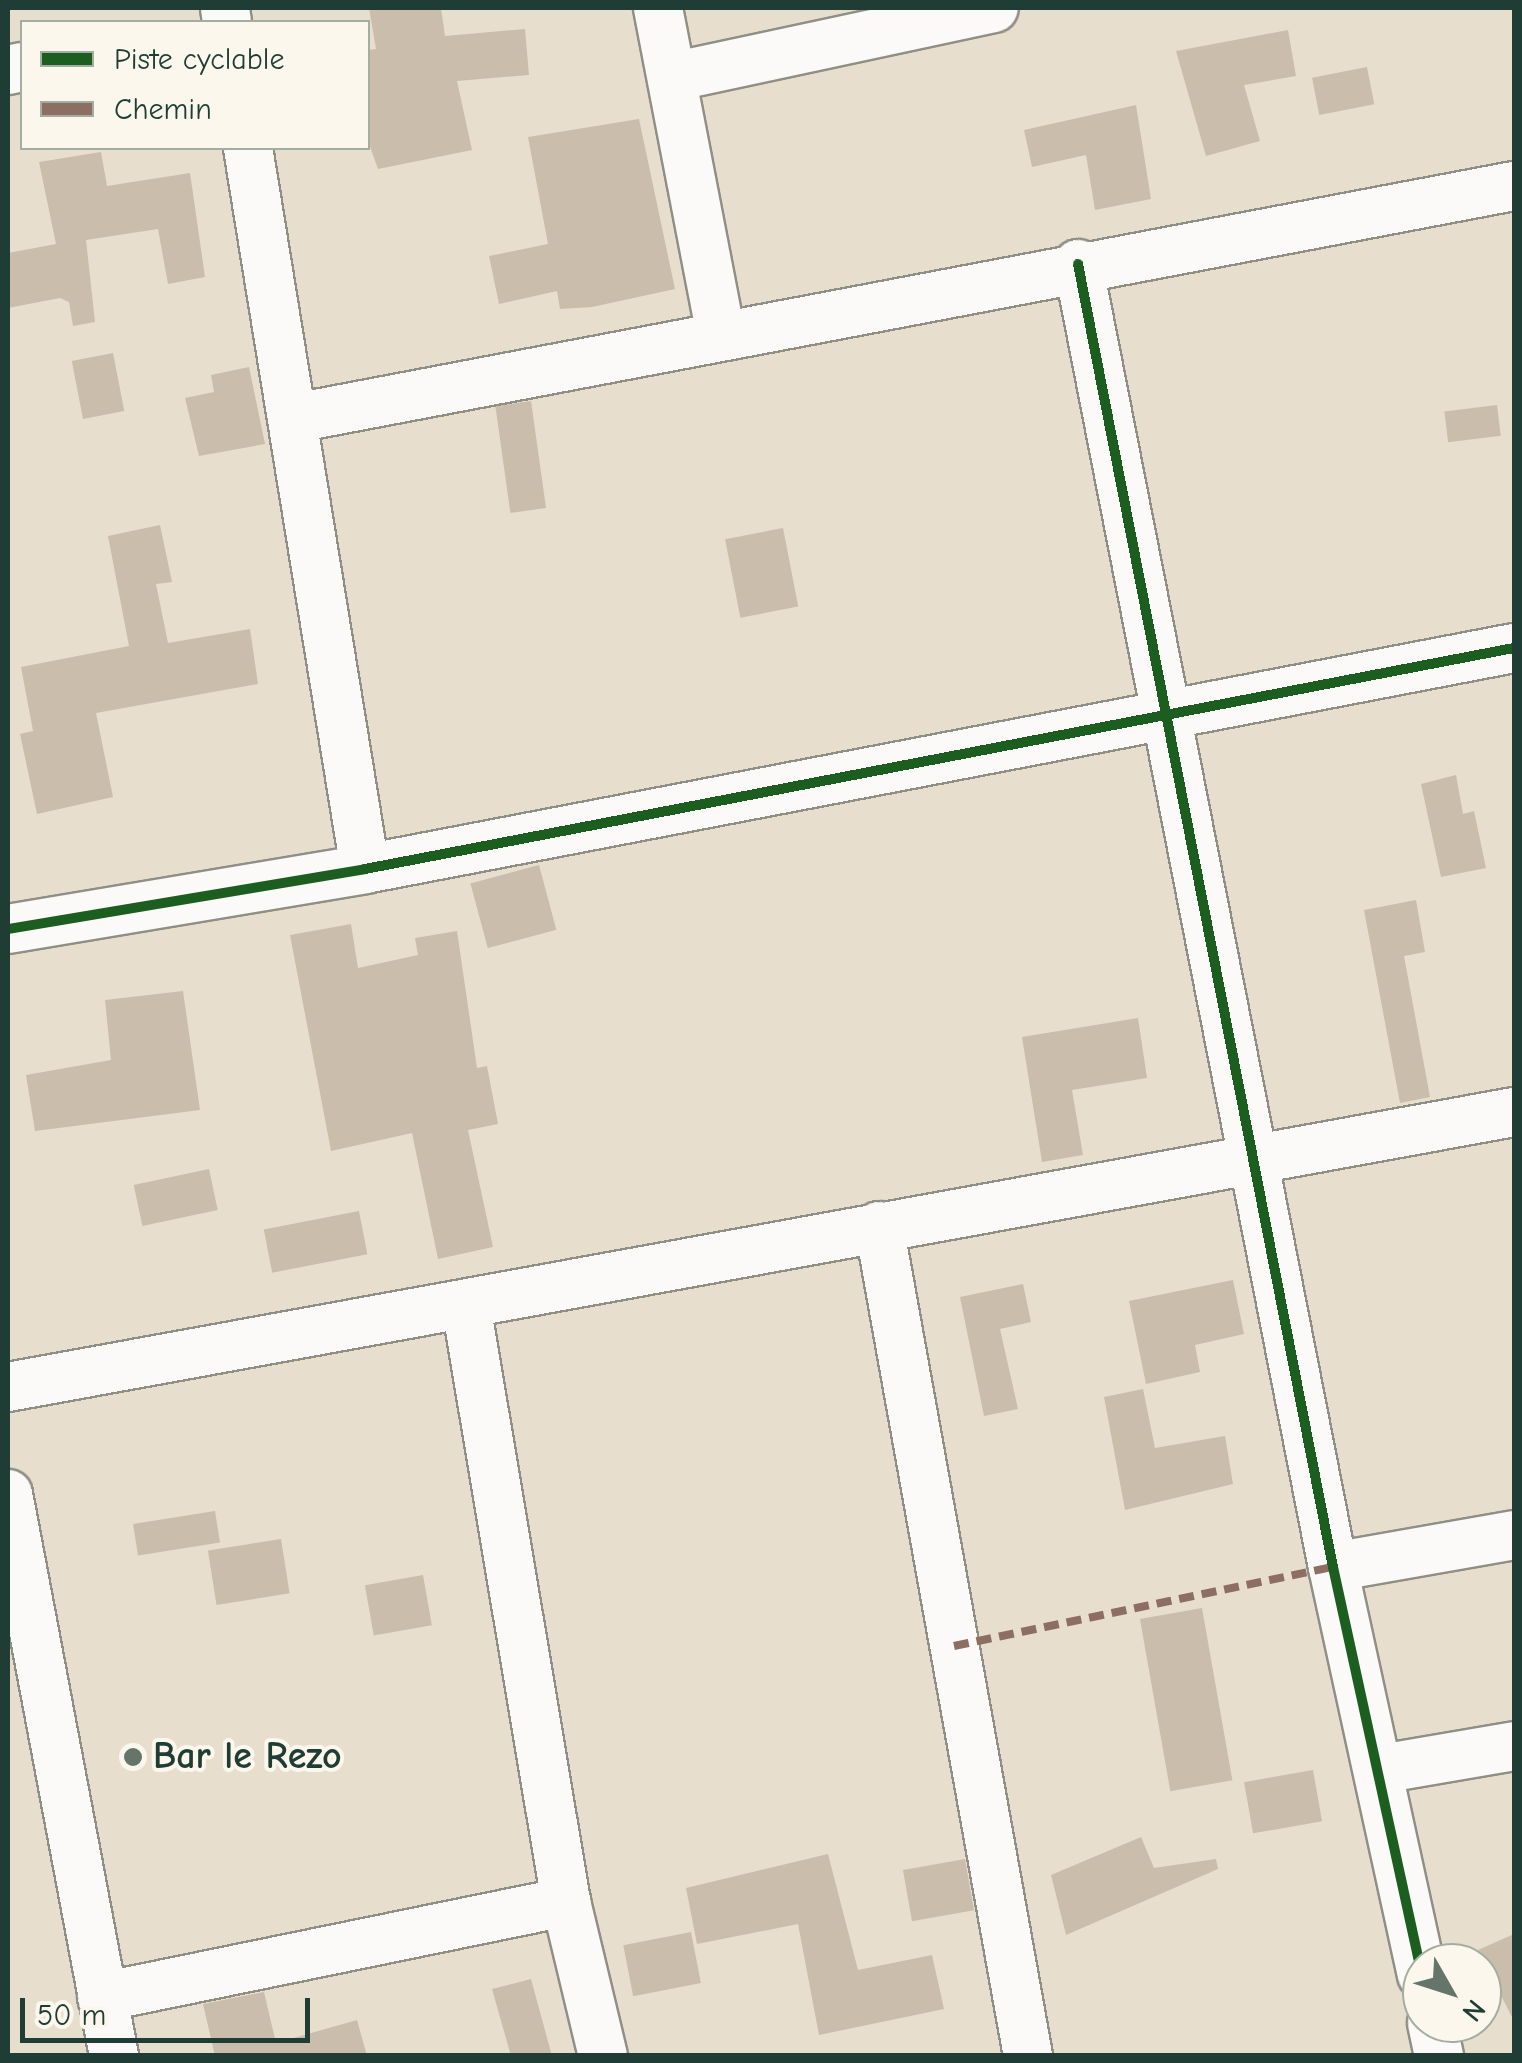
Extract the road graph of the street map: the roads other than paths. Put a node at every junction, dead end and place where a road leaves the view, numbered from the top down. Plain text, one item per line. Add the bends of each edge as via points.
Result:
1 (658, 8) edge
2 (994, 8) edge
3 (672, 76) junction
4 (248, 150) edge
5 (1514, 186) edge
6 (1078, 264) junction
7 (721, 334) junction
8 (295, 418) junction
9 (1514, 648) edge
10 (1162, 716) junction
11 (365, 869) junction
12 (8, 929) edge
13 (1514, 1112) edge
14 (1252, 1157) junction
15 (880, 1226) junction
16 (466, 1305) junction
17 (8, 1387) edge
18 (8, 1494) edge
19 (1514, 1535) edge
20 (1333, 1567) junction
21 (1514, 1746) edge
22 (1380, 1769) junction
23 (566, 1902) junction
24 (1416, 1943) edge
25 (102, 1998) junction
26 (114, 2056) edge
27 (602, 2056) edge
28 (1028, 2056) edge

1 - 3 street
2 - 3 street
3 - 7 street
4 - 8 street
5 - 6 street
6 - 7 street
6 - 10 street
7 - 8 street
8 - 11 street
9 - 10 street
10 - 11 street
10 - 14 street
11 - 12 street
13 - 14 street
14 - 15 street
14 - 20 street
15 - 16 street
15 - 28 street
16 - 17 street
16 - 23 street
18 - 25 street
19 - 20 street
20 - 22 street
21 - 22 street
22 - 24 street
23 - 25 street
23 - 27 street
25 - 26 street

